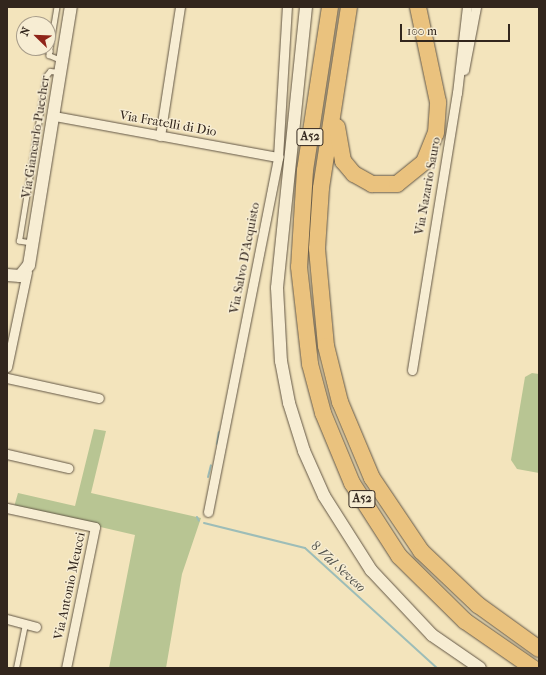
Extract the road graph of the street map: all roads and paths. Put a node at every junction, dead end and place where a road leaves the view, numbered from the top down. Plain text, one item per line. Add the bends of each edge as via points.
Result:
1 (71, 7) edge
2 (180, 7) edge
3 (286, 7) edge
4 (306, 7) edge
5 (330, 7) edge
6 (349, 7) edge
7 (418, 7) edge
8 (467, 7) edge
9 (476, 7) edge
10 (346, 27) junction
11 (50, 56) edge
12 (62, 66) junction
13 (458, 93) junction
14 (41, 107) junction
15 (54, 113) junction
16 (160, 136) junction
17 (278, 157) junction
18 (33, 244) junction
19 (26, 272) junction
20 (7, 275) edge
21 (7, 367) edge
22 (412, 370) dead end
23 (7, 378) edge
24 (99, 398) dead end
25 (7, 454) edge
26 (68, 468) dead end
27 (7, 508) edge
28 (208, 512) dead end
29 (7, 619) edge
30 (25, 624) junction
31 (36, 628) dead end
32 (539, 650) edge
33 (16, 668) edge
34 (66, 668) edge
35 (480, 668) edge
36 (533, 668) edge

1 - 12 main road, Via Giancarlo Puecher
2 - 16 street
3 - 17 street, Via Salvo D'Acquisto
4 - 35 main road via 276,288 277,324 289,402 304,451 324,496 371,570 432,635
5 - 36 highway, A52 via 304,170 299,252 301,308 323,414 352,483 399,556 465,621
6 - 10 highway, A52
7 - 10 highway via 438,94 436,133 424,162 397,184 378,185 365,181 350,170 338,151 337,121
8 - 13 street, Via Nazario Sauro
9 - 13 street via 474,28
10 - 32 highway, A52 via 320,188 317,249 326,346 340,402 372,478 421,551 478,605
11 - 12 lane
12 - 14 lane via 50,71 46,76
12 - 15 main road, Via Giancarlo Puecher
13 - 22 street, Via Nazario Sauro
14 - 15 lane
14 - 18 lane via 19,241
15 - 16 street, Via Fratelli di Dio
15 - 18 main road, Via Giancarlo Puecher
16 - 17 street, Via Fratelli di Dio
17 - 28 street, Via Salvo D'Acquisto
18 - 19 main road, Via Giancarlo Puecher
19 - 20 main road via 17,276
19 - 21 street
23 - 24 street
25 - 26 street
27 - 34 street, Via Antonio Meucci via 95,527
29 - 30 street
30 - 31 street
30 - 33 lane

